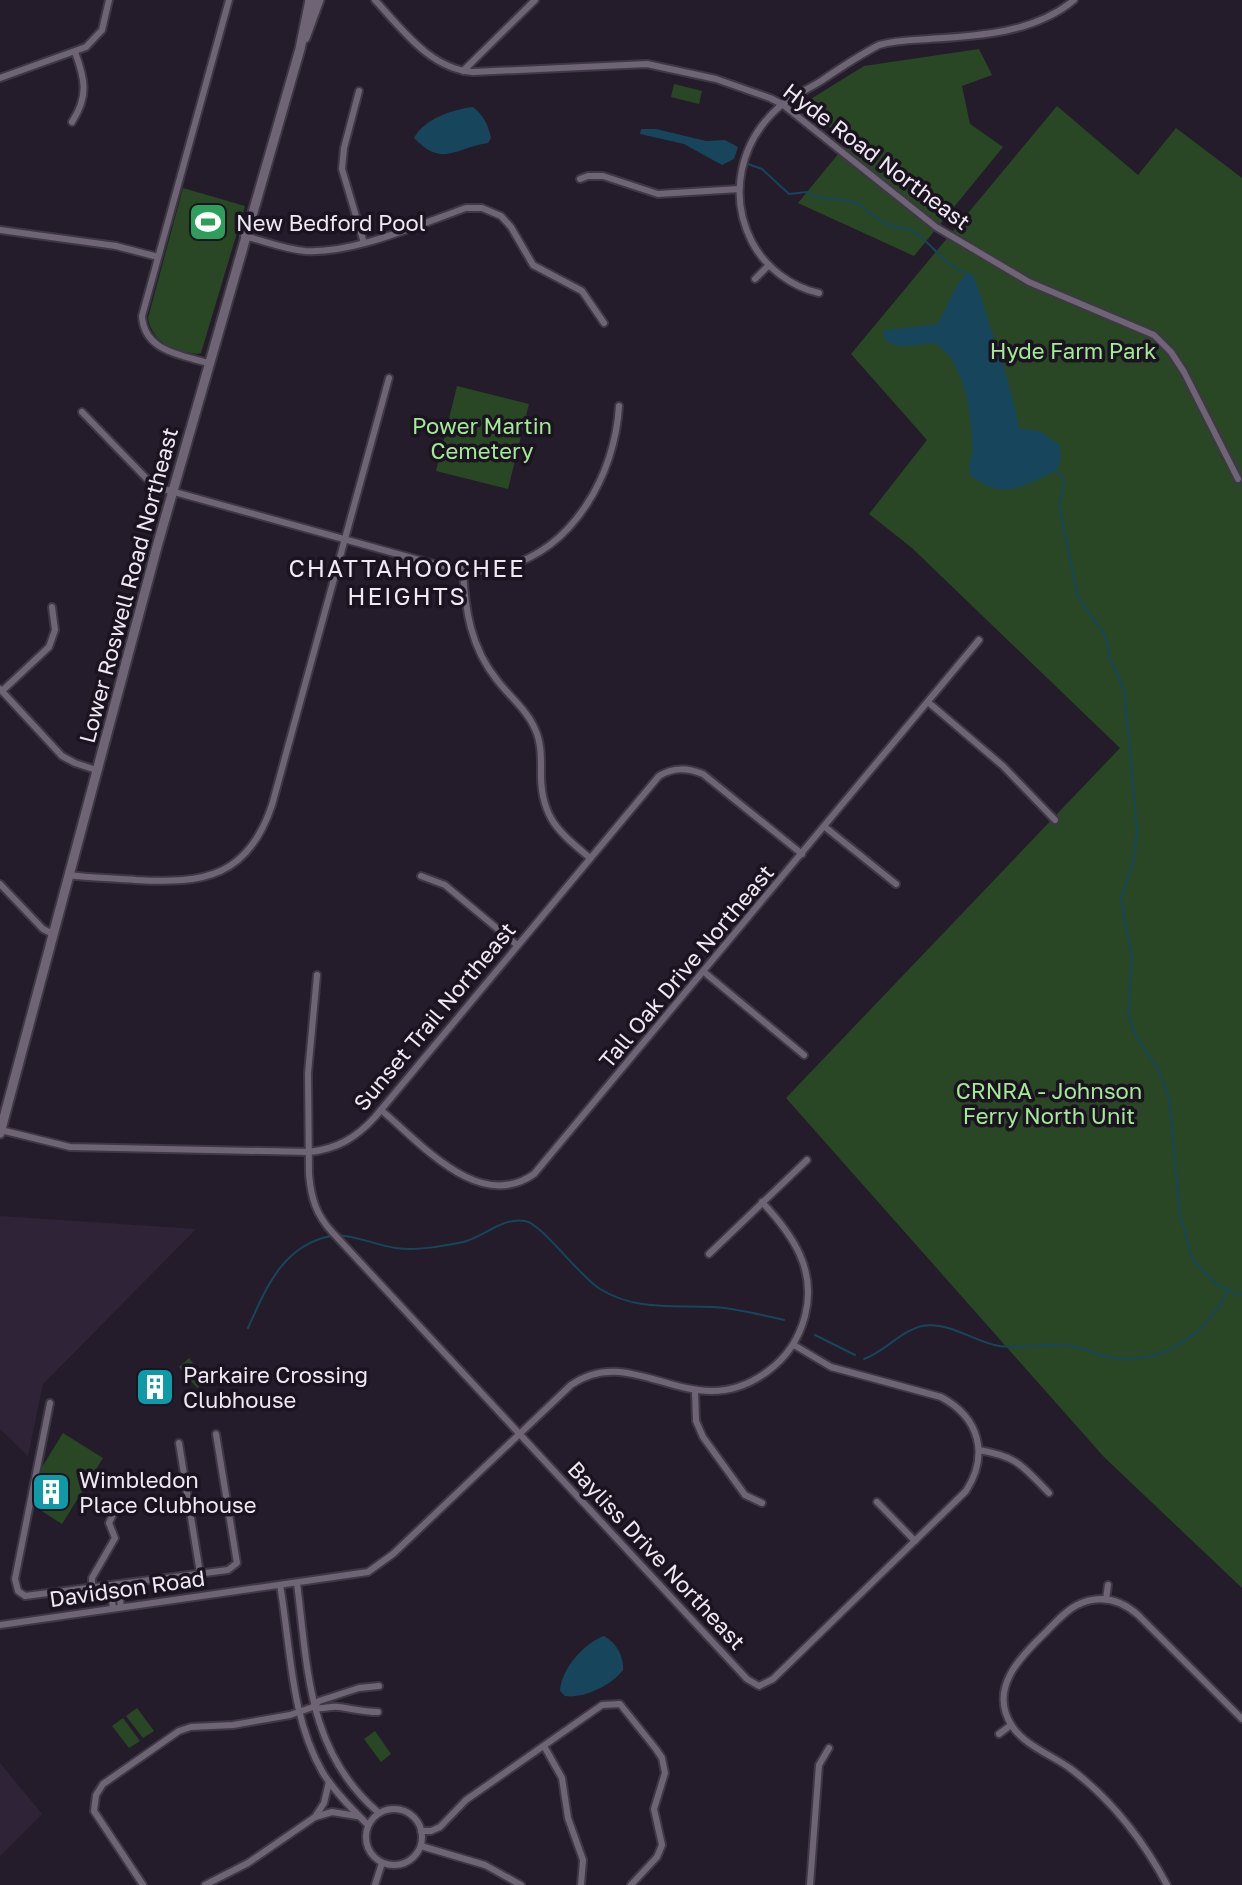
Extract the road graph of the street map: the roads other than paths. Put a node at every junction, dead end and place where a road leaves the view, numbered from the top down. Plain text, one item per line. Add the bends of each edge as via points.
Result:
1 (109, 0) edge
2 (229, 0) edge
3 (310, 0) edge
4 (319, 0) edge
5 (375, 0) edge
6 (535, 0) edge
7 (1074, 0) edge
8 (300, 49) junction
9 (75, 52) junction
10 (463, 71) junction
11 (0, 78) edge
12 (359, 91) dead end
13 (782, 104) junction
14 (72, 122) dead end
15 (580, 179) dead end
16 (739, 189) junction
17 (0, 230) edge
18 (244, 236) junction
19 (364, 243) junction
20 (158, 257) junction
21 (769, 265) junction
22 (755, 279) dead end
23 (819, 293) dead end
24 (604, 323) dead end
25 (208, 363) junction
26 (389, 378) dead end
27 (619, 406) dead end
28 (82, 412) dead end
29 (1238, 479) dead end
30 (173, 492) junction
31 (346, 540) junction
32 (463, 570) junction
33 (52, 607) dead end
34 (979, 640) dead end
35 (1, 690) edge
36 (928, 702) junction
37 (96, 770) junction
38 (1055, 820) dead end
39 (825, 827) junction
40 (802, 854) junction
41 (590, 858) junction
42 (68, 875) junction
43 (421, 876) dead end
44 (0, 884) edge
45 (896, 884) dead end
46 (53, 934) junction
47 (517, 945) junction
48 (704, 972) junction
49 (317, 975) dead end
50 (804, 1055) dead end
51 (381, 1110) junction
52 (0, 1132) edge
53 (309, 1152) junction
54 (807, 1160) dead end
55 (762, 1202) junction
56 (709, 1254) dead end
57 (794, 1345) junction
58 (695, 1391) junction
59 (50, 1403) dead end
60 (216, 1434) dead end
61 (519, 1434) junction
62 (179, 1443) dead end
63 (979, 1450) junction
64 (1049, 1493) dead end
65 (877, 1502) dead end
66 (762, 1503) dead end
67 (115, 1510) dead end
68 (915, 1541) junction
69 (200, 1573) junction
70 (297, 1583) junction
71 (118, 1584) junction
72 (110, 1585) junction
73 (280, 1585) junction
74 (1108, 1585) dead end
75 (92, 1587) junction
76 (1106, 1599) junction
77 (121, 1607) junction
78 (113, 1608) junction
79 (0, 1625) edge
80 (379, 1686) dead end
81 (759, 1686) junction
82 (759, 1694) dead end
83 (313, 1707) junction
84 (299, 1712) junction
85 (378, 1712) dead end
86 (1242, 1719) edge
87 (1011, 1725) junction
88 (999, 1734) dead end
89 (544, 1746) junction
90 (829, 1748) dead end
91 (329, 1782) junction
92 (379, 1813) junction
93 (359, 1816) junction
94 (315, 1817) junction
95 (368, 1825) junction
96 (421, 1831) junction
97 (421, 1846) junction
98 (382, 1863) junction
99 (143, 1885) edge
100 (205, 1885) edge
101 (375, 1885) edge
102 (521, 1885) edge
103 (581, 1885) edge
104 (631, 1885) edge
105 (810, 1885) edge
106 (1167, 1885) edge

1 - 9 street via 102,30
2 - 20 street
3 - 8 street, Lower Roswell Road Northeast
4 - 8 street, Lower Roswell Road Northeast
5 - 10 street, Hyde Road Northeast via 433,58
6 - 10 street
7 - 13 street via 1020,27 879,45
8 - 18 street, Lower Roswell Road Northeast
9 - 11 street
9 - 14 street via 85,88
10 - 13 street, Hyde Road Northeast via 647,64 737,85
12 - 19 street via 342,169
13 - 16 street via 751,142
13 - 29 street, Hyde Road Northeast via 936,227 1029,282 1154,335 1184,372
15 - 16 street via 603,176 658,194
16 - 21 street via 746,230
17 - 20 street
18 - 19 street via 313,251
18 - 25 street, Lower Roswell Road Northeast
19 - 24 street via 466,208 482,208 511,227 533,265 582,291
20 - 25 street via 142,316 147,335 163,349
21 - 22 street
21 - 23 street via 790,282
25 - 30 street, Lower Roswell Road Northeast
26 - 31 street
27 - 32 street via 613,450 602,479 560,536 531,557
28 - 30 street via 151,483
30 - 31 street
30 - 37 street, Lower Roswell Road Northeast
31 - 32 street
31 - 42 street via 267,822 253,846 218,873 193,880
32 - 41 street via 478,651 538,736 547,813
33 - 35 street via 55,630 49,647
34 - 36 street, Tall Oak Drive Northeast
35 - 37 street via 62,756
36 - 38 street via 1003,766
36 - 39 street, Tall Oak Drive Northeast
37 - 42 street, Lower Roswell Road Northeast
39 - 40 street, Tall Oak Drive Northeast
39 - 45 street
40 - 41 street, Sunset Trail Northeast via 714,781 692,770 675,769 653,782
40 - 48 street, Tall Oak Drive Northeast
41 - 47 street, Sunset Trail Northeast
42 - 46 street, Lower Roswell Road Northeast
43 - 47 street via 445,885
44 - 46 street
46 - 52 street, Lower Roswell Road Northeast
47 - 51 street, Sunset Trail Northeast
48 - 50 street
48 - 51 street, Tall Oak Drive Northeast via 547,1161 517,1184 491,1186 462,1176
49 - 53 street, Bayliss Drive Northeast via 308,1073
51 - 53 street, Sunset Trail Northeast via 341,1145
52 - 53 street, Sunset Trail Northeast via 70,1147
53 - 61 street, Bayliss Drive Northeast via 310,1190 324,1223
54 - 55 street
55 - 56 street
55 - 57 street via 803,1255 808,1300
57 - 58 street via 752,1382
57 - 63 street via 831,1367 951,1402 972,1423
58 - 61 street, Davidson Road via 620,1371 596,1372 571,1385
58 - 66 street via 696,1421 703,1437 745,1495
59 - 75 street via 15,1579 25,1596
60 - 69 street via 237,1563 228,1570
61 - 70 street, Davidson Road via 380,1565 354,1576
61 - 81 street, Bayliss Drive Northeast
62 - 69 street
63 - 64 street via 1015,1460
63 - 68 street via 966,1491
65 - 68 street
67 - 75 street via 109,1523 115,1538
68 - 81 street via 773,1679
69 - 71 street
70 - 73 street, Davidson Road
70 - 83 street
71 - 72 street
71 - 77 street
72 - 75 street
72 - 78 street
73 - 77 street, Davidson Road
73 - 84 street
74 - 76 street
76 - 86 street via 1121,1602 1138,1615
76 - 87 street via 1075,1606 1019,1658 1005,1687
77 - 78 street, Davidson Road
78 - 79 street, Davidson Road
80 - 83 street via 359,1688
81 - 82 street
83 - 84 street
83 - 85 street
83 - 92 street via 333,1759
84 - 91 street via 309,1746
84 - 99 street via 179,1731 99,1788 94,1803 97,1819
87 - 88 street
87 - 106 street via 1111,1805
89 - 96 street via 466,1800 440,1827
89 - 103 street via 562,1778 568,1818 583,1860
89 - 104 street via 613,1702 624,1707 662,1758 664,1782 654,1814 662,1845
90 - 105 street via 819,1765
91 - 93 street
91 - 94 street
92 - 95 street
92 - 96 street via 401,1809 417,1820
93 - 94 street via 332,1812
93 - 95 street
94 - 100 street
95 - 98 street via 367,1848
96 - 97 street
97 - 98 street via 402,1864
97 - 102 street via 485,1865
98 - 101 street

